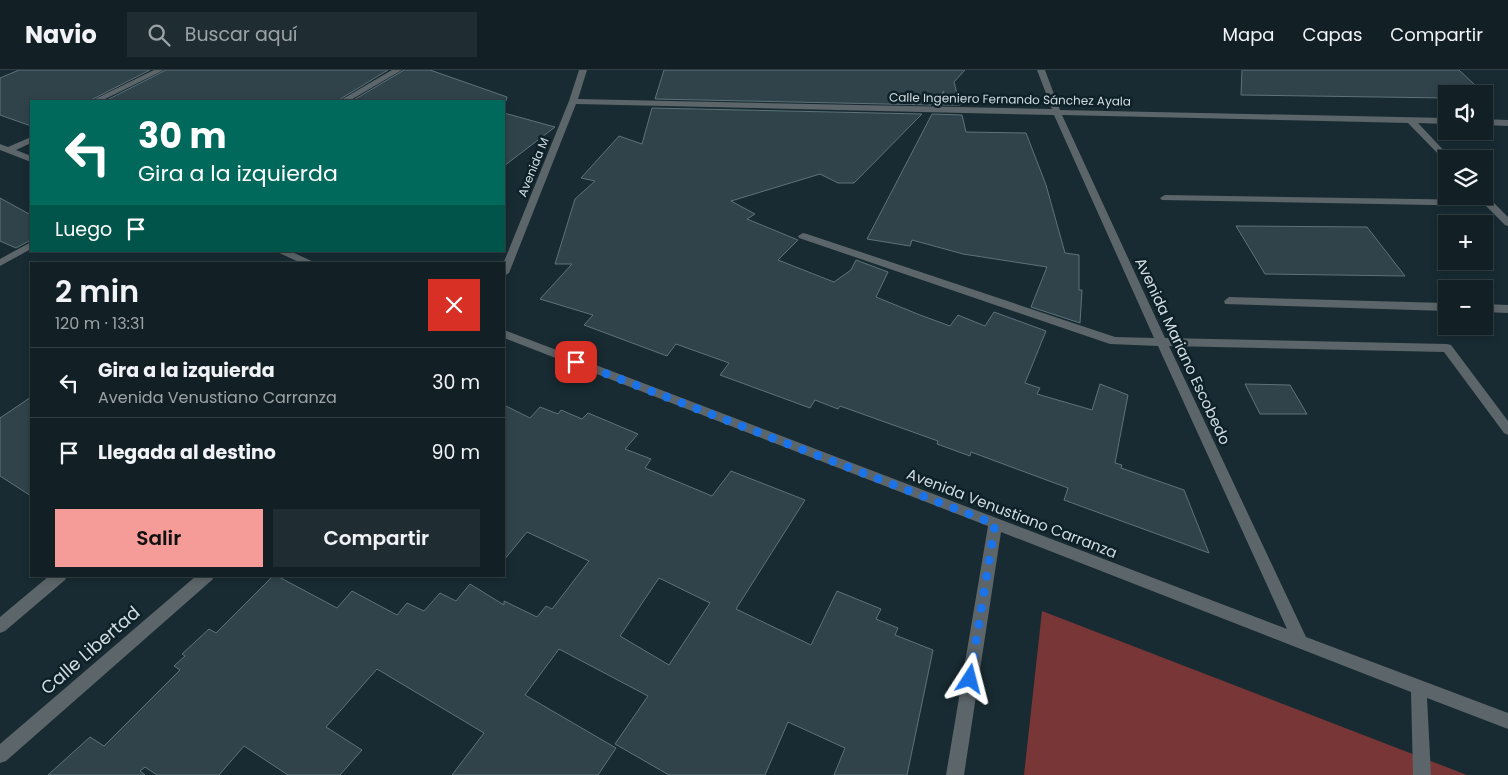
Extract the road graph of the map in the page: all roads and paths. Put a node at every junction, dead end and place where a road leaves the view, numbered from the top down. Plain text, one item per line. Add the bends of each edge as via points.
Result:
1 (160, 70) edge
2 (398, 70) edge
3 (583, 70) edge
4 (1041, 70) edge
5 (97, 100) edge
6 (345, 100) edge
7 (573, 101) junction
8 (1057, 112) junction
9 (1411, 121) junction
10 (1438, 121) edge
11 (1493, 122) edge
12 (1508, 122) edge
13 (30, 140) edge
14 (4, 149) edge
15 (1438, 150) edge
16 (30, 159) edge
17 (1165, 198) dead end
18 (1438, 200) edge
19 (1491, 205) edge
20 (1508, 223) edge
21 (803, 236) dead end
22 (30, 246) edge
23 (283, 252) edge
24 (309, 262) edge
25 (0, 263) edge
26 (505, 271) edge
27 (1230, 302) dead end
28 (1438, 307) edge
29 (1493, 308) edge
30 (1508, 309) edge
31 (505, 334) edge
32 (1162, 343) junction
33 (1508, 430) edge
34 (995, 524) junction
35 (59, 577) edge
36 (206, 577) edge
37 (0, 626) edge
38 (1301, 643) junction
39 (1419, 687) junction
40 (1508, 721) edge
41 (0, 754) edge
42 (955, 775) edge
43 (1422, 775) edge

1 - 5 street
2 - 6 street
3 - 7 street, Avenida M
4 - 8 street, Avenida Mariano Escobedo
7 - 8 street, Calle Ingeniero Fernando Sánchez Ayala
7 - 26 street, Avenida M
8 - 9 street, Calle Ingeniero Fernando Sánchez Ayala
8 - 32 street, Avenida Mariano Escobedo
9 - 10 street, Calle Ingeniero Fernando Sánchez Ayala
9 - 15 street
11 - 12 street
13 - 14 street
14 - 16 street
17 - 18 street
19 - 20 street
21 - 32 street via 1114,341
22 - 25 street
23 - 24 street
27 - 28 street
29 - 30 street
31 - 34 street, Avenida Venustiano Carranza
32 - 33 street via 1447,348
32 - 38 street, Avenida Mariano Escobedo
34 - 38 street, Avenida Venustiano Carranza
34 - 42 street
35 - 37 street
36 - 41 street, Calle Libertad
38 - 39 street, Avenida Venustiano Carranza
39 - 40 street, Avenida Venustiano Carranza
39 - 43 street

